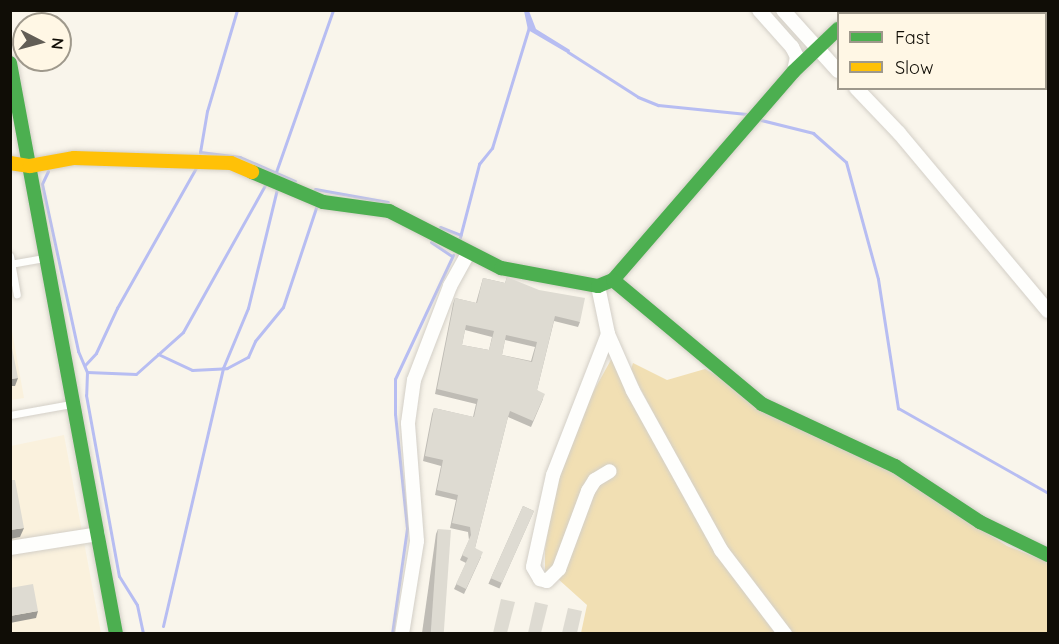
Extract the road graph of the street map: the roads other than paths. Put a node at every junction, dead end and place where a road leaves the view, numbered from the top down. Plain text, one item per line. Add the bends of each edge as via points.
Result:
1 (759, 10) edge
2 (783, 10) edge
3 (837, 29) edge
4 (819, 50) junction
5 (10, 63) edge
6 (837, 69) edge
7 (794, 71) junction
8 (858, 90) edge
9 (10, 163) edge
10 (30, 166) junction
11 (461, 250) junction
12 (47, 258) junction
13 (11, 261) edge
14 (613, 280) junction
15 (598, 286) junction
16 (17, 294) dead end
17 (1048, 311) edge
18 (608, 334) junction
19 (74, 404) junction
20 (10, 415) edge
21 (610, 471) dead end
22 (98, 534) junction
23 (10, 548) edge
24 (1048, 555) edge
25 (116, 633) edge
26 (402, 633) edge
27 (784, 633) edge

1 - 7 street via 792,47 797,57
2 - 4 street
3 - 4 street
4 - 6 street
4 - 7 street
5 - 10 street
7 - 14 street
8 - 17 street via 899,133
9 - 10 street
10 - 11 street via 74,158 231,163 323,202 389,211
10 - 12 street
11 - 15 street via 501,268
11 - 26 street via 414,380 408,423 417,541
12 - 13 lane
12 - 19 street
13 - 16 lane
14 - 15 street
14 - 24 street via 658,314 753,398 895,466 980,522
15 - 18 street
18 - 21 street via 553,475 533,567 540,579 547,581 559,568 588,492 595,480
18 - 27 street via 633,391 721,550
19 - 20 lane
19 - 22 street
22 - 23 street
22 - 25 street

